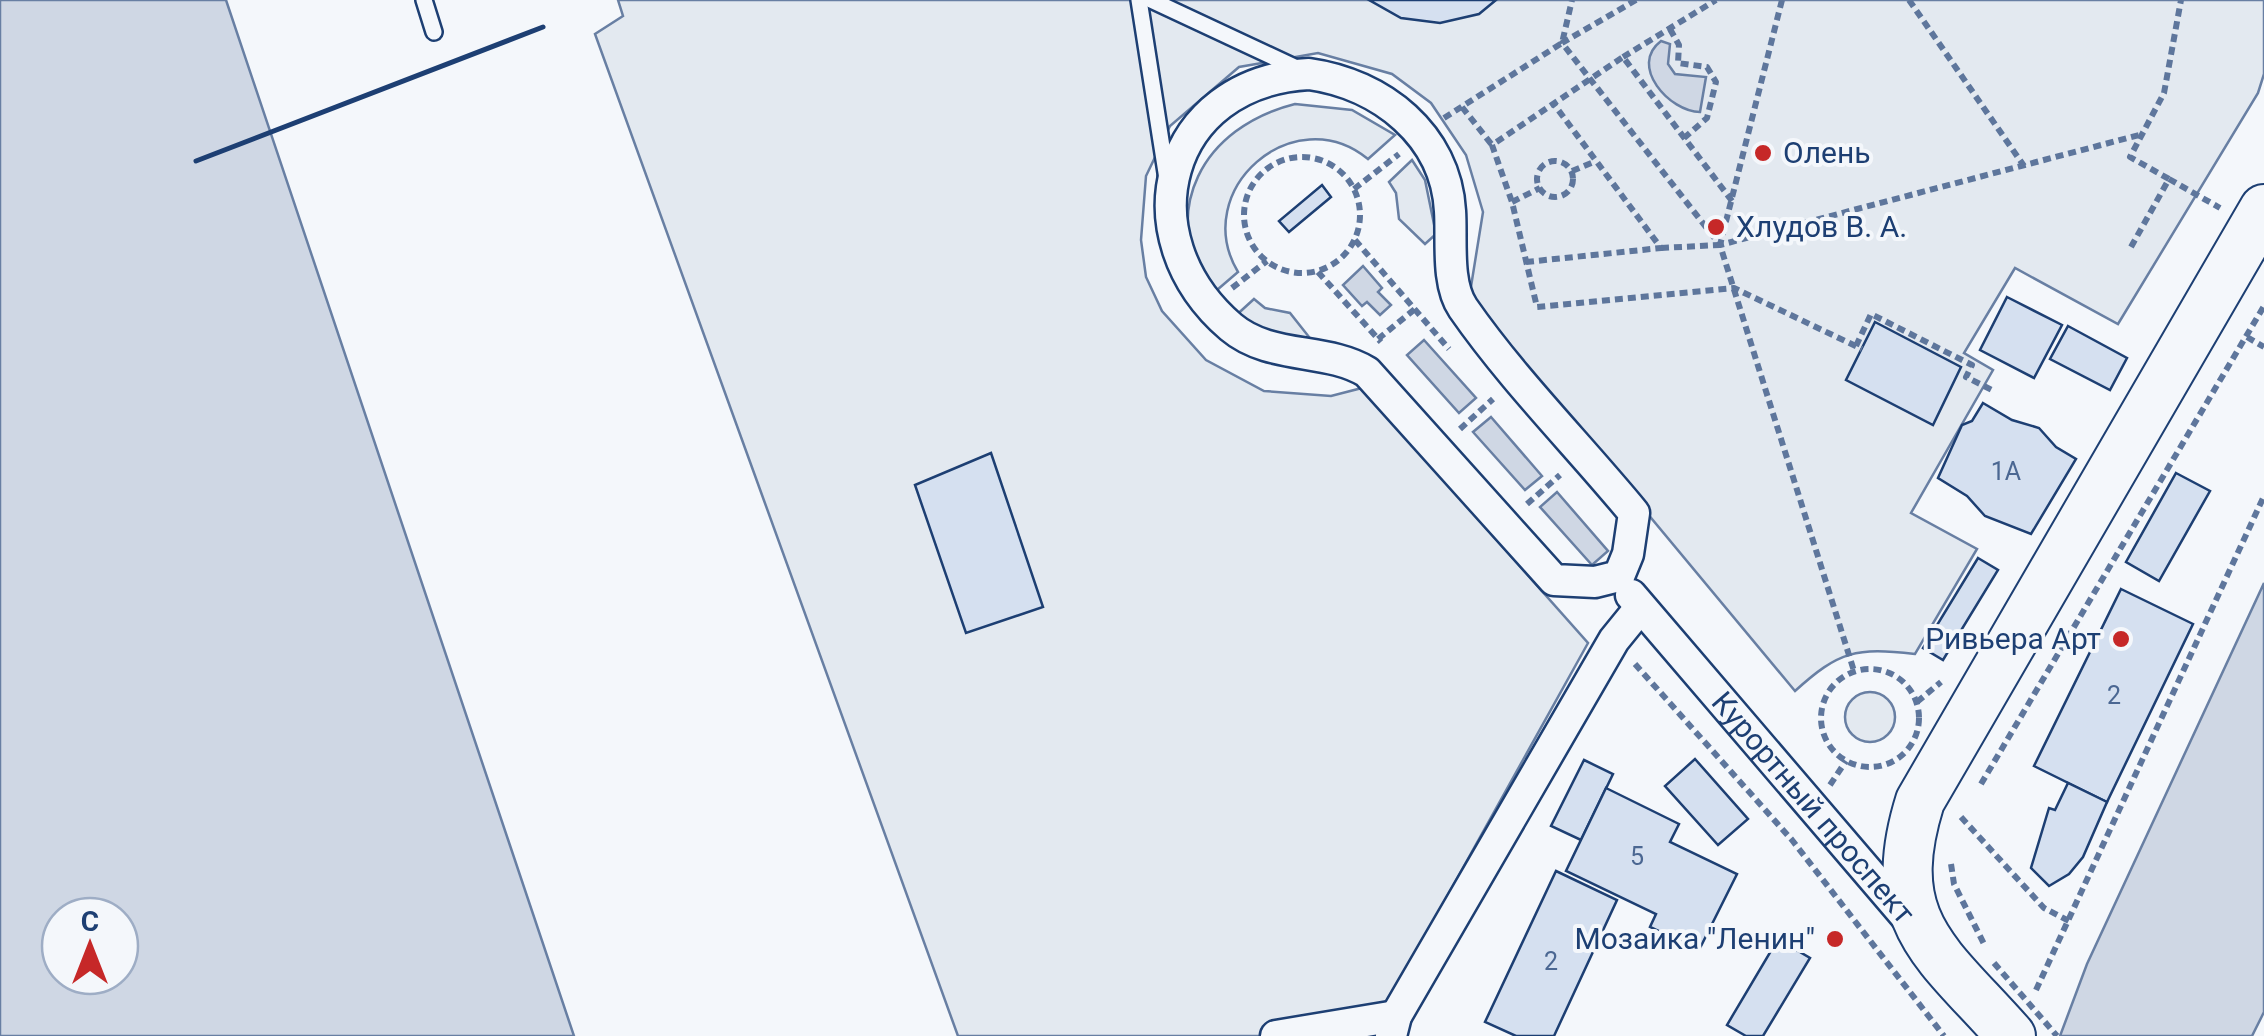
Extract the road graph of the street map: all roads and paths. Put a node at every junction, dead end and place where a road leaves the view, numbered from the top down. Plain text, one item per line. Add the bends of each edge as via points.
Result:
1 (424, 0) edge
2 (1139, 0) edge
3 (1151, 0) edge
4 (1572, 0) edge
5 (1636, 0) edge
6 (1716, 0) edge
7 (1782, 0) edge
8 (1909, 0) edge
9 (2182, 0) edge
10 (1670, 28) junction
11 (434, 32) dead end
12 (1562, 43) junction
13 (1623, 57) junction
14 (1309, 74) junction
15 (1587, 79) junction
16 (1553, 103) junction
17 (1462, 107) junction
18 (2143, 134) junction
19 (1424, 135) junction
20 (1684, 138) junction
21 (1492, 146) junction
22 (1596, 161) junction
23 (2024, 166) junction
24 (1572, 171) junction
25 (1540, 188) junction
26 (1354, 189) junction
27 (1170, 192) junction
28 (1732, 201) junction
29 (1512, 202) junction
30 (2264, 209) edge
31 (1355, 240) junction
32 (1720, 245) junction
33 (2131, 247) dead end
34 (1661, 248) junction
35 (1526, 262) junction
36 (1318, 272) junction
37 (1734, 288) junction
38 (2264, 306) edge
39 (1415, 308) junction
40 (1366, 326) dead end
41 (2247, 337) junction
42 (1378, 339) dead end
43 (2264, 347) edge
44 (1452, 352) dead end
45 (1992, 390) dead end
46 (1493, 399) dead end
47 (1459, 429) dead end
48 (1560, 475) dead end
49 (2264, 496) edge
50 (1526, 504) dead end
51 (1619, 576) junction
52 (1640, 608) junction
53 (1614, 640) junction
54 (1854, 671) junction
55 (1976, 792) dead end
56 (1968, 804) dead end
57 (1960, 817) junction
58 (1957, 828) dead end
59 (1952, 850) dead end
60 (2069, 920) junction
61 (1918, 929) junction
62 (1983, 978) junction
63 (2036, 990) dead end
64 (1394, 1026) edge
65 (1276, 1036) edge
66 (1944, 1036) edge
67 (2011, 1036) edge
68 (2056, 1036) edge

1 - 11 lane
2 - 27 lane
3 - 14 lane
4 - 12 path
5 - 12 path
6 - 10 path
7 - 28 path
8 - 23 path
9 - 18 path via 2164,94
10 - 13 path
10 - 20 path via 1678,63 1707,67 1716,82 1706,118
12 - 15 path
12 - 17 path
13 - 15 path
13 - 20 path
14 - 19 street via 1357,88
14 - 27 street via 1277,76 1218,106 1176,159
15 - 16 path
15 - 32 path
16 - 21 path
16 - 22 path
17 - 19 path
17 - 21 path
18 - 23 path
18 - 33 path via 2130,157 2168,179
19 - 26 path
19 - 51 street via 1445,179 1460,304 1634,513
20 - 28 path
21 - 29 path
22 - 24 path
22 - 34 path
23 - 32 path
24 - 25 path via 1564,194 1551,197
24 - 25 path via 1561,162 1546,164 1538,173
25 - 29 path
26 - 31 path via 1361,210
26 - 36 path via 1332,164 1296,157 1263,171 1251,186 1244,222 1262,258 1298,274
27 - 51 street via 1186,267 1233,329 1277,349 1367,372 1554,580
28 - 32 path
29 - 35 path
30 - 61 main road via 1920,802 1906,870
31 - 36 path via 1336,264
31 - 39 path
32 - 34 path
32 - 37 path
34 - 35 path
35 - 37 path via 1538,307
36 - 40 path
37 - 45 path via 1859,348 1871,314 1972,365 1966,377
37 - 54 path
38 - 41 path
39 - 42 path
39 - 44 path
41 - 43 path
41 - 55 path
46 - 47 path
48 - 50 path
49 - 60 path
51 - 52 street, Курортный проспект
52 - 53 street
52 - 61 street, Курортный проспект
53 - 64 street
53 - 66 path via 1792,840
54 - 54 path via 1892,673 1915,696 1917,734 1892,762 1854,764 1826,739 1824,701
56 - 57 path
57 - 58 path
57 - 60 path via 2044,908
59 - 62 path via 1954,884
60 - 63 path
61 - 62 main road, Курортный проспект
62 - 67 main road, Курортный проспект
62 - 68 path, bridge
64 - 65 street

